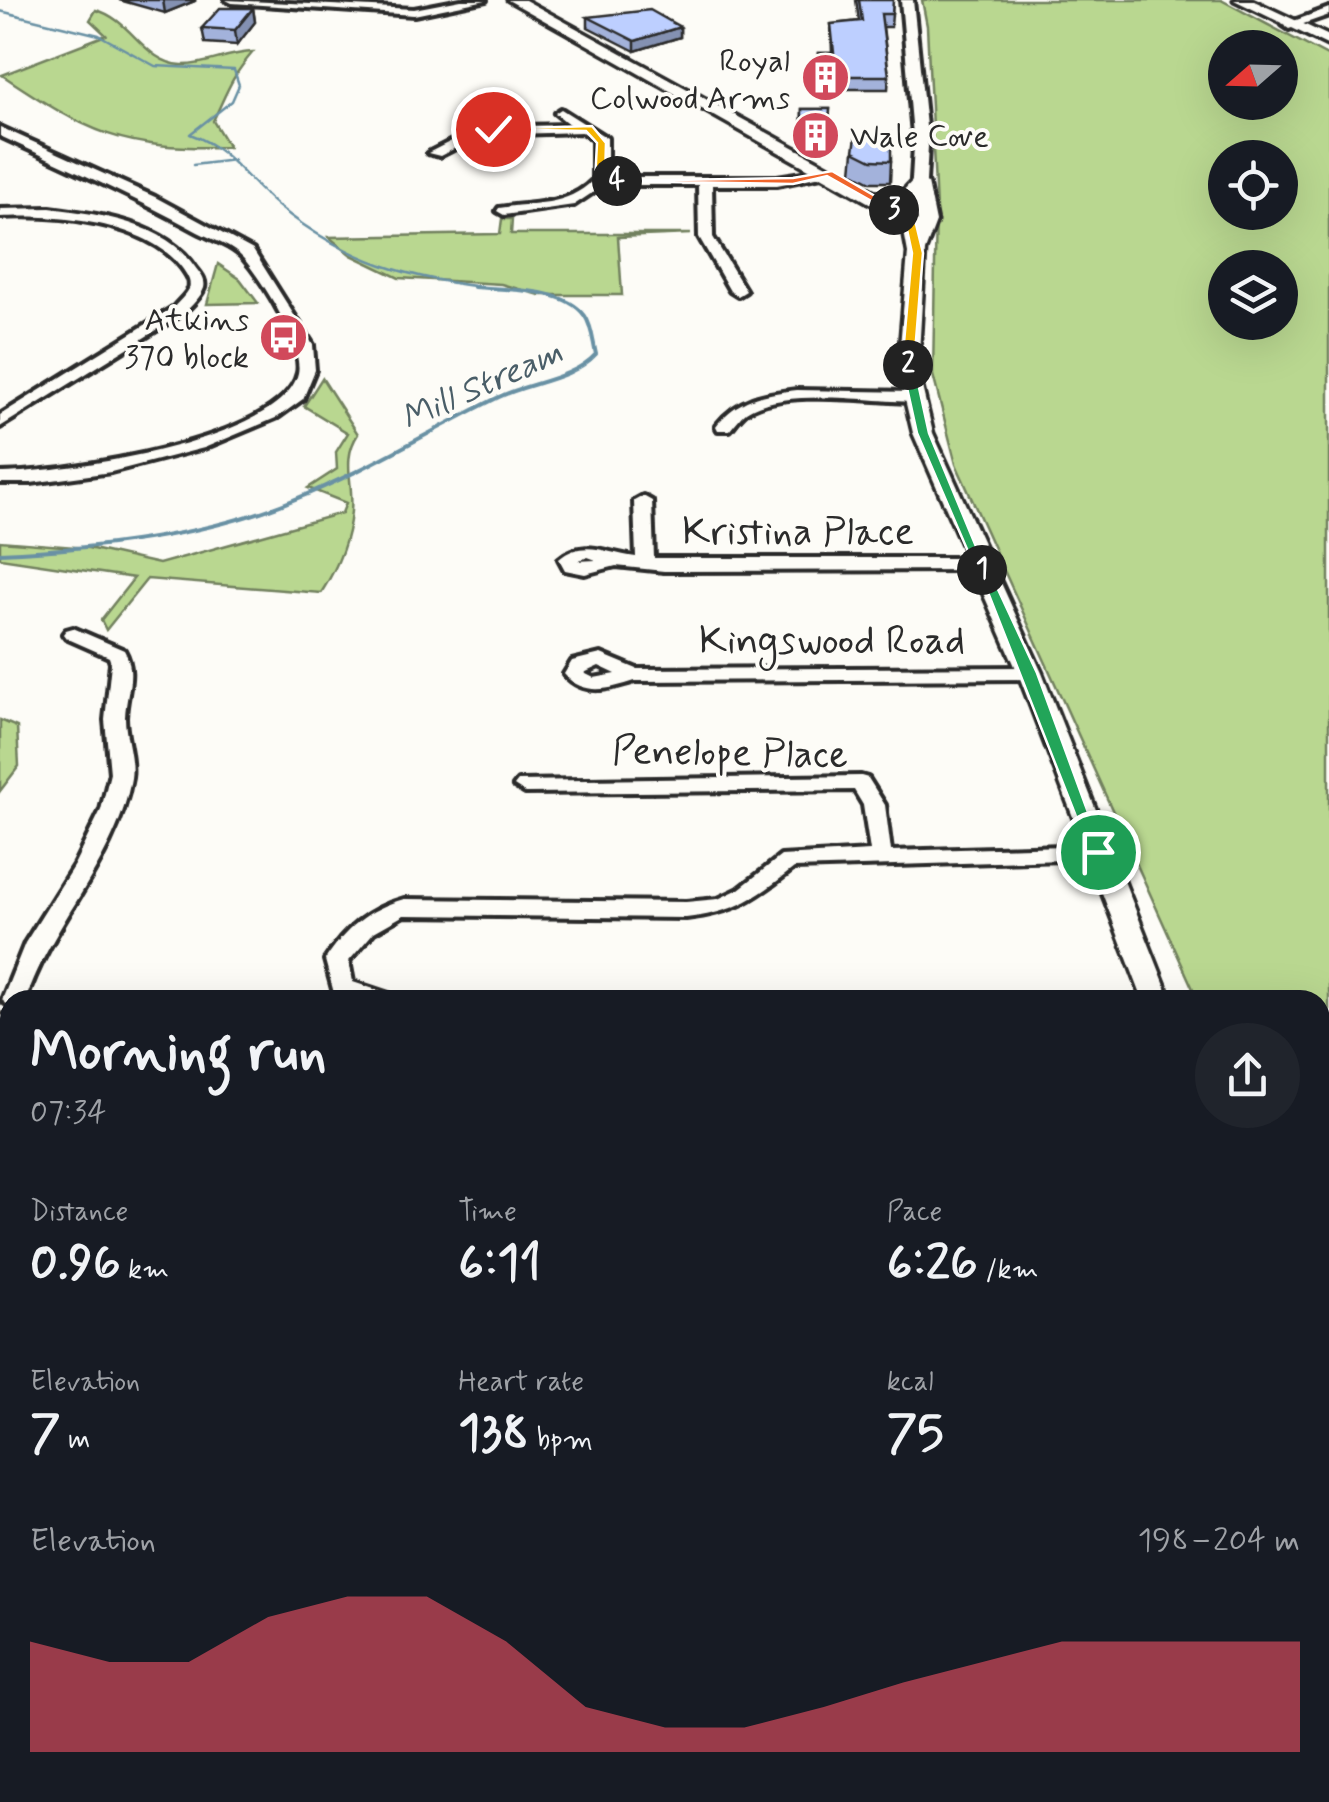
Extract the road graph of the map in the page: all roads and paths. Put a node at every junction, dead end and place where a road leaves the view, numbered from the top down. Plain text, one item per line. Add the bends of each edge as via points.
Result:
1 (232, 0) edge
2 (480, 0) edge
3 (515, 0) edge
4 (528, 0) edge
5 (906, 0) edge
6 (1241, 0) edge
7 (1329, 11) edge
8 (554, 19) junction
9 (1289, 25) junction
10 (1329, 42) edge
11 (561, 113) dead end
12 (588, 128) junction
13 (0, 131) edge
14 (435, 153) dead end
15 (829, 173) junction
16 (600, 181) junction
17 (705, 182) junction
18 (920, 182) junction
19 (879, 201) junction
20 (504, 210) dead end
21 (896, 211) junction
22 (0, 212) edge
23 (917, 253) junction
24 (738, 291) dead end
25 (912, 397) junction
26 (0, 422) edge
27 (724, 426) dead end
28 (0, 478) edge
29 (643, 501) dead end
30 (616, 560) dead end
31 (645, 564) junction
32 (980, 564) junction
33 (73, 634) dead end
34 (1030, 673) junction
35 (634, 675) dead end
36 (525, 786) dead end
37 (1098, 852) junction
38 (881, 855) junction
39 (17, 990) edge
40 (353, 990) edge
41 (1153, 990) edge

1 - 2 street via 414,12
3 - 8 main road
4 - 8 main road
5 - 18 street
6 - 9 main road
7 - 9 street
8 - 15 main road
9 - 10 main road
11 - 12 street
12 - 14 street via 493,129 463,136
12 - 16 street via 602,143
13 - 28 street via 248,253 308,358 297,396 240,430 56,477
15 - 17 street via 793,181
15 - 19 main road
16 - 17 street
16 - 20 street via 576,200
17 - 24 street via 706,237
18 - 19 main road via 907,196
18 - 21 street via 914,203
18 - 23 main road via 927,222
19 - 21 main road
21 - 23 main road via 911,224
22 - 26 street via 99,217 184,260 198,280 179,310
23 - 25 main road via 908,339
25 - 27 street via 757,402
25 - 32 main road via 938,476
29 - 31 street
30 - 31 street, Kristina Place
31 - 32 street, Kristina Place
32 - 34 main road
33 - 39 street via 118,654 125,670 115,721 120,780 88,860 30,953
34 - 35 street, Kingswood Road
34 - 37 main road
36 - 38 street, Penelope Place via 861,783 874,805
37 - 38 street
37 - 41 main road
38 - 40 street via 789,861 722,906 382,912 337,960 342,986

